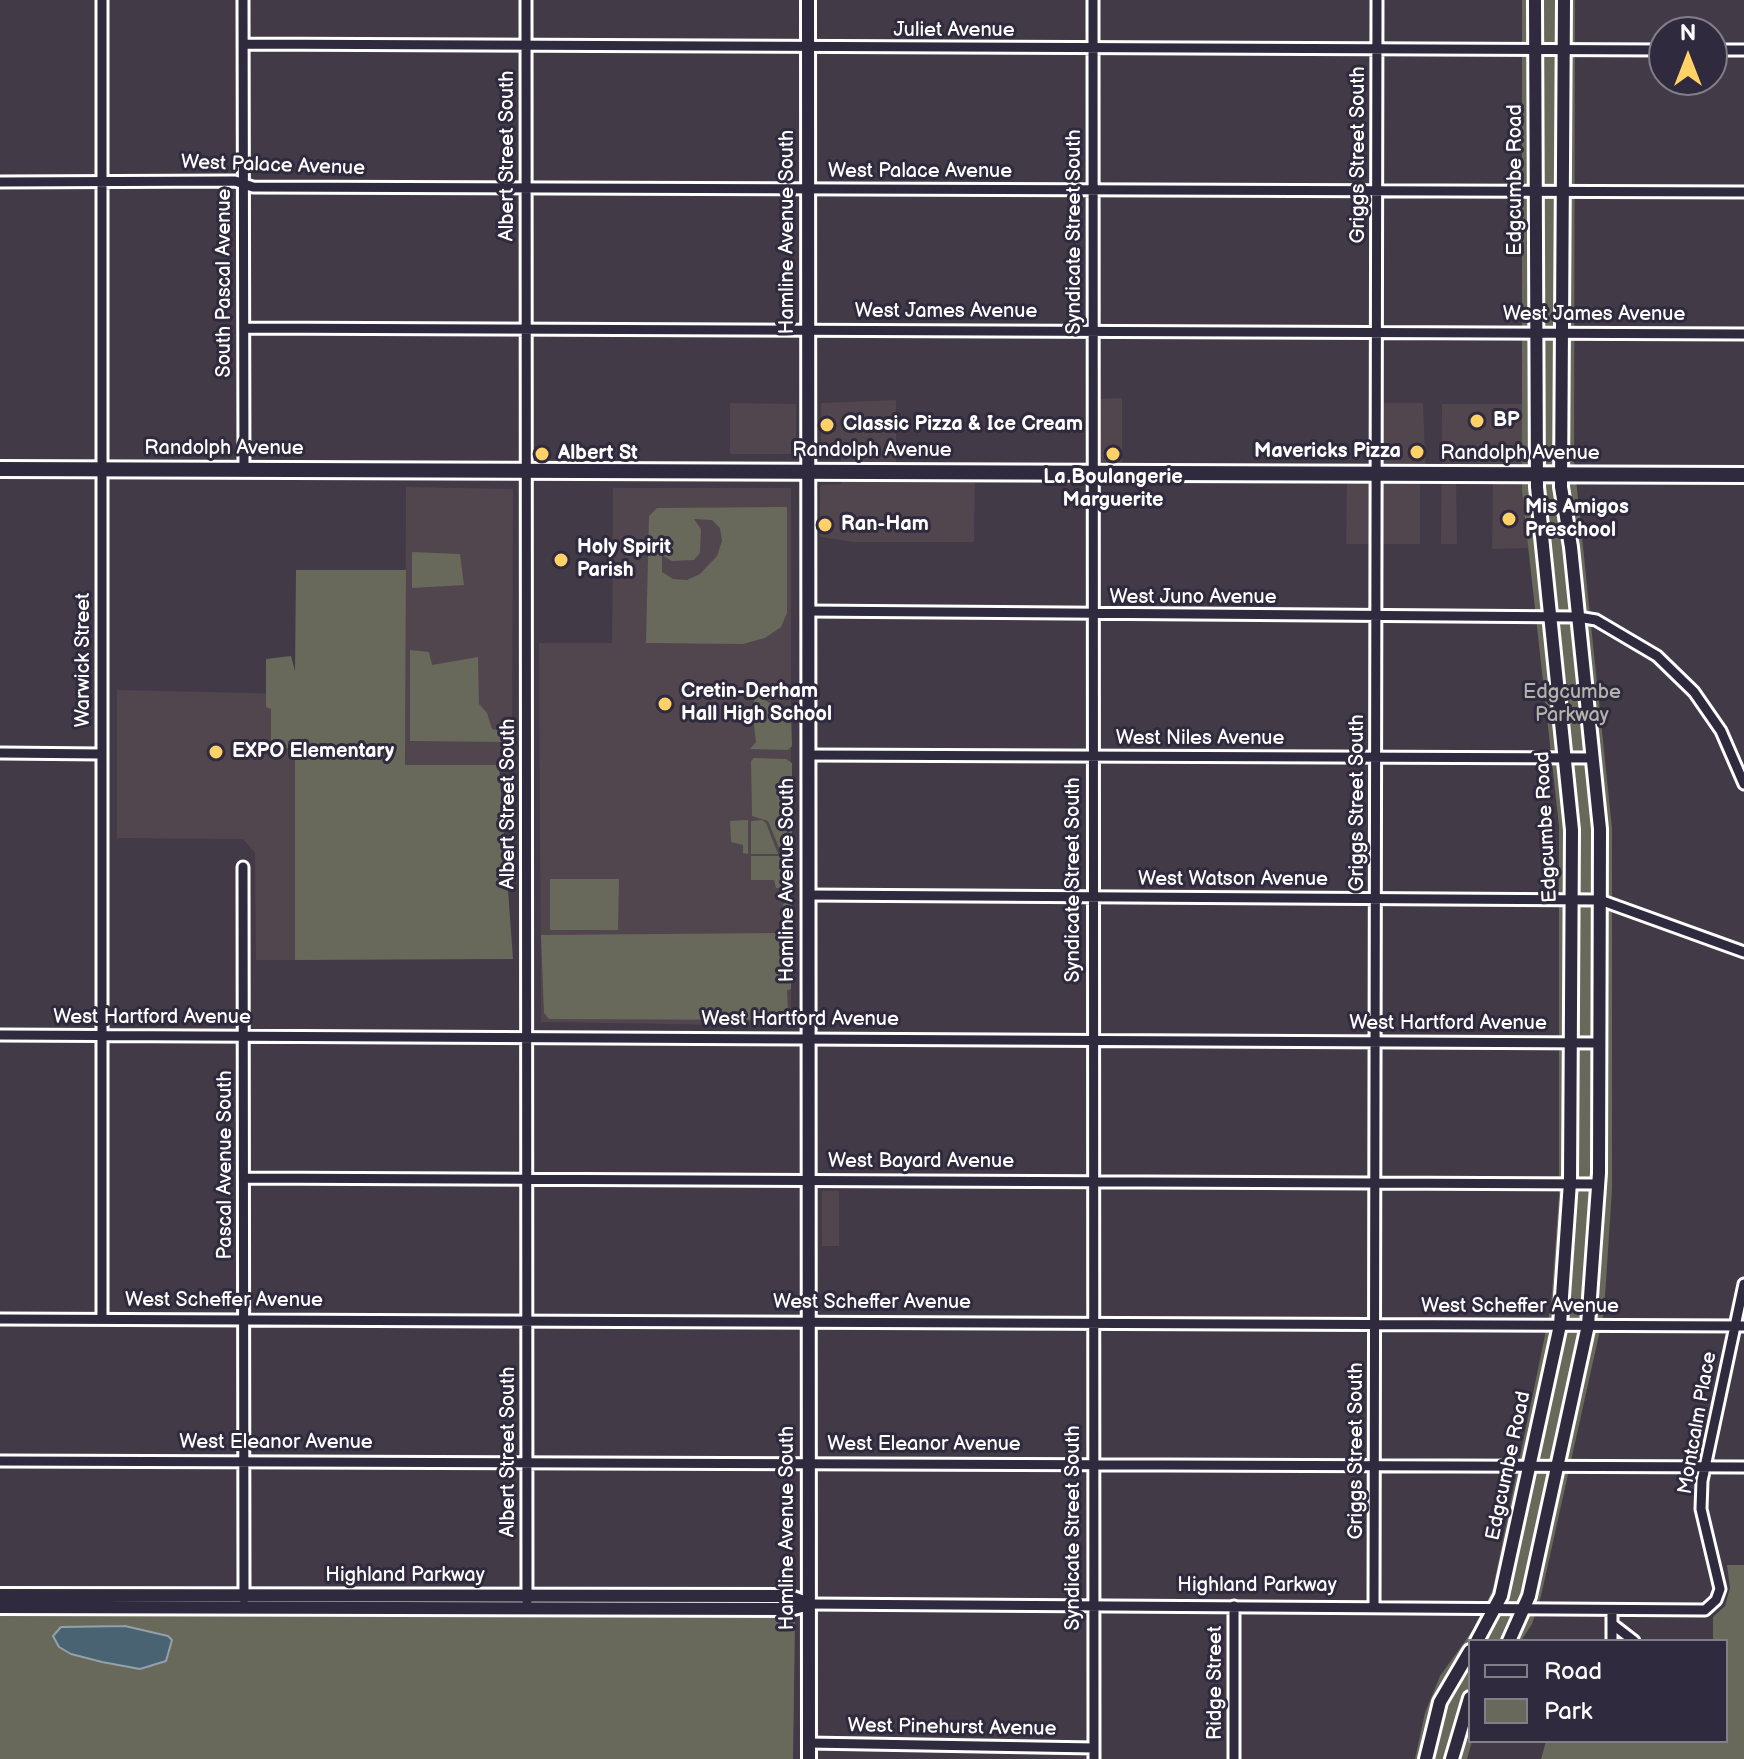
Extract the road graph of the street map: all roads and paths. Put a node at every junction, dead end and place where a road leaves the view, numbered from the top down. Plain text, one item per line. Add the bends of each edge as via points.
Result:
1 (102, 0) edge
2 (243, 0) edge
3 (526, 0) edge
4 (808, 0) edge
5 (1093, 0) edge
6 (1377, 0) edge
7 (1535, 0) edge
8 (1564, 0) edge
9 (243, 44) junction
10 (526, 45) junction
11 (808, 48) junction
12 (1093, 49) junction
13 (1648, 50) edge
14 (1378, 51) junction
15 (1535, 52) junction
16 (1565, 52) junction
17 (0, 182) edge
18 (102, 182) junction
19 (243, 183) junction
20 (526, 188) junction
21 (808, 189) junction
22 (1093, 191) junction
23 (1377, 192) junction
24 (1536, 192) junction
25 (1562, 192) junction
26 (1744, 192) edge
27 (244, 328) junction
28 (526, 329) junction
29 (808, 329) junction
30 (1093, 331) junction
31 (1377, 332) junction
32 (1535, 333) junction
33 (1562, 333) junction
34 (1744, 334) edge
35 (0, 469) edge
36 (102, 470) junction
37 (244, 470) junction
38 (526, 470) junction
39 (808, 471) junction
40 (1092, 472) junction
41 (1377, 473) junction
42 (1536, 474) junction
43 (1562, 474) junction
44 (1744, 475) edge
45 (808, 611) junction
46 (1092, 616) junction
47 (1377, 617) junction
48 (1549, 617) junction
49 (1578, 617) junction
50 (0, 753) edge
51 (102, 754) junction
52 (808, 755) junction
53 (1092, 757) junction
54 (1376, 758) junction
55 (1591, 758) junction
56 (1565, 759) junction
57 (1744, 784) edge
58 (243, 867) dead end
59 (808, 895) junction
60 (1092, 897) junction
61 (1376, 899) junction
62 (1572, 900) junction
63 (1600, 900) junction
64 (1744, 952) edge
65 (0, 1035) edge
66 (102, 1035) junction
67 (244, 1036) junction
68 (527, 1037) junction
69 (808, 1038) junction
70 (1092, 1040) junction
71 (1376, 1042) junction
72 (1571, 1043) junction
73 (1599, 1043) junction
74 (244, 1178) junction
75 (528, 1179) junction
76 (808, 1180) junction
77 (1092, 1181) junction
78 (1376, 1181) junction
79 (1570, 1182) junction
80 (1597, 1184) junction
81 (1744, 1284) edge
82 (0, 1319) edge
83 (102, 1319) junction
84 (244, 1320) junction
85 (527, 1320) junction
86 (808, 1320) junction
87 (1092, 1322) junction
88 (1375, 1323) junction
89 (1560, 1325) junction
90 (1588, 1325) junction
91 (1739, 1326) edge
92 (0, 1461) edge
93 (244, 1461) junction
94 (527, 1462) junction
95 (807, 1462) junction
96 (1092, 1464) junction
97 (1375, 1465) junction
98 (1556, 1466) junction
99 (1529, 1467) junction
100 (1705, 1467) junction
101 (1744, 1467) edge
102 (0, 1595) edge
103 (244, 1602) junction
104 (527, 1602) junction
105 (809, 1604) junction
106 (1092, 1605) junction
107 (1234, 1606) junction
108 (1374, 1606) junction
109 (0, 1607) edge
110 (1525, 1607) junction
111 (1498, 1608) junction
112 (1612, 1610) junction
113 (1705, 1610) joint
114 (1612, 1624) junction
115 (1478, 1639) edge
116 (1510, 1639) edge
117 (1612, 1639) edge
118 (1631, 1639) edge
119 (1468, 1654) edge
120 (1468, 1705) edge
121 (809, 1743) junction
122 (1094, 1754) edge
123 (809, 1759) edge
124 (1234, 1759) edge
125 (1426, 1759) edge
126 (1452, 1759) edge

1 - 18 street, Warwick Street
2 - 9 street, South Pascal Avenue
3 - 10 street, Albert Street South
4 - 11 street, Hamline Avenue South
5 - 12 street, Syndicate Street South
6 - 14 street, Griggs Street South
7 - 15 street, Edgcumbe Road
8 - 16 street
9 - 10 street, Juliet Avenue
9 - 19 street, South Pascal Avenue
10 - 11 street, Juliet Avenue
10 - 20 street, Albert Street South
11 - 12 street, Juliet Avenue
11 - 21 street, Hamline Avenue South
12 - 14 street, Juliet Avenue
12 - 22 street, Syndicate Street South
13 - 16 street, Juliet Avenue
14 - 15 street, Juliet Avenue
14 - 23 street, Griggs Street South
15 - 16 street, Juliet Avenue
15 - 24 street, Edgcumbe Road
16 - 25 street
17 - 18 street, West Palace Avenue
18 - 19 street, West Palace Avenue
18 - 36 street, Warwick Street
19 - 20 street, West Palace Avenue
19 - 27 street, South Pascal Avenue
20 - 21 street, West Palace Avenue
20 - 28 street, Albert Street South
21 - 22 street, West Palace Avenue
21 - 29 street, Hamline Avenue South
22 - 23 street, West Palace Avenue
22 - 30 street, Syndicate Street South
23 - 24 street, West Palace Avenue
23 - 31 street, Griggs Street South
24 - 25 street, West Palace Avenue
24 - 32 street, Edgcumbe Road
25 - 26 street, West Palace Avenue
25 - 33 street
27 - 28 street, West James Avenue
27 - 37 street, South Pascal Avenue
28 - 29 street, West James Avenue
28 - 38 street, Albert Street South
29 - 30 street, West James Avenue
29 - 39 street, Hamline Avenue South
30 - 31 street, West James Avenue
30 - 40 street, Syndicate Street South
31 - 32 street, West James Avenue
31 - 41 street, Griggs Street South
32 - 33 street, West James Avenue
32 - 42 street, Edgcumbe Road
33 - 34 street, West James Avenue
33 - 43 street
35 - 36 main road, Randolph Avenue
36 - 37 main road, Randolph Avenue
36 - 51 street, Warwick Street
37 - 38 main road, Randolph Avenue
38 - 39 main road, Randolph Avenue
38 - 68 street, Albert Street South
39 - 40 main road, Randolph Avenue
39 - 45 street, Hamline Avenue South
40 - 41 main road, Randolph Avenue
40 - 46 street, Syndicate Street South
41 - 42 main road, Randolph Avenue
41 - 47 street, Griggs Street South
42 - 43 main road, Randolph Avenue
42 - 48 street, Edgcumbe Road
43 - 44 main road, Randolph Avenue
43 - 49 street
45 - 46 street, West Juno Avenue
45 - 52 street, Hamline Avenue South
46 - 47 street, West Juno Avenue
46 - 53 street, Syndicate Street South
47 - 48 street, West Juno Avenue
47 - 54 street, Griggs Street South
48 - 49 street, West Juno Avenue
48 - 56 street, Edgcumbe Road
49 - 55 street
49 - 57 street via 1596,620 1634,640 1677,674 1721,731
50 - 51 street
51 - 66 street, Warwick Street
52 - 53 street, West Niles Avenue
52 - 59 street, Hamline Avenue South
53 - 54 street, West Niles Avenue
53 - 60 street, Syndicate Street South
54 - 56 street, West Niles Avenue
54 - 61 street, Griggs Street South
55 - 56 street, West Niles Avenue
55 - 63 street via 1600,829
56 - 62 street, Edgcumbe Road
58 - 67 street, Pascal Avenue South
59 - 60 street, West Watson Avenue
59 - 69 street, Hamline Avenue South
60 - 61 street, West Watson Avenue
60 - 70 street, Syndicate Street South
61 - 62 street, West Watson Avenue
61 - 71 street, Griggs Street South
62 - 63 street, West Watson Avenue
62 - 72 street, Edgcumbe Road
63 - 64 street, West Watson Avenue
63 - 73 street
65 - 66 street, West Hartford Avenue
66 - 67 street, West Hartford Avenue
66 - 83 street, Warwick Street
67 - 68 street, West Hartford Avenue
67 - 74 street, Pascal Avenue South
68 - 69 street, West Hartford Avenue
68 - 75 street, Albert Street South
69 - 70 street, West Hartford Avenue
69 - 76 street, Hamline Avenue South
70 - 71 street, West Hartford Avenue
70 - 77 street, Syndicate Street South
71 - 72 street, West Hartford Avenue
71 - 78 street, Griggs Street South
72 - 73 street, West Hartford Avenue
72 - 79 street, Edgcumbe Road
73 - 80 street
74 - 75 street, West Bayard Avenue
74 - 84 street, Pascal Avenue South
75 - 76 street, West Bayard Avenue
75 - 85 street, Albert Street South
76 - 77 street, West Bayard Avenue
76 - 86 street, Hamline Avenue South
77 - 78 street, West Bayard Avenue
77 - 87 street, Syndicate Street South
78 - 79 street, West Bayard Avenue
78 - 88 street, Griggs Street South
79 - 80 street, West Bayard Avenue
79 - 89 street, Edgcumbe Road
80 - 90 street
81 - 91 street, Montcalm Place
82 - 83 street, West Scheffer Avenue
83 - 84 street, West Scheffer Avenue
84 - 85 street, West Scheffer Avenue
84 - 93 street, Pascal Avenue South
85 - 86 street, West Scheffer Avenue
85 - 94 street, Albert Street South
86 - 87 street, West Scheffer Avenue
86 - 95 street, Hamline Avenue South
87 - 88 street, West Scheffer Avenue
87 - 96 street, Syndicate Street South
88 - 89 street, West Scheffer Avenue
88 - 97 street, Griggs Street South
89 - 90 street, West Scheffer Avenue
89 - 99 street, Edgcumbe Road
90 - 91 street, West Scheffer Avenue
90 - 98 street
91 - 100 street, Montcalm Place
92 - 93 street, West Eleanor Avenue
93 - 94 street, West Eleanor Avenue
93 - 103 street, Pascal Avenue South
94 - 95 street, West Eleanor Avenue
94 - 104 street, Albert Street South
95 - 96 street, West Eleanor Avenue
95 - 105 street, Hamline Avenue South
96 - 97 street, West Eleanor Avenue
96 - 106 street, Syndicate Street South
97 - 99 street, West Eleanor Avenue
97 - 108 street, Griggs Street South
98 - 99 street, West Eleanor Avenue
98 - 100 street, West Eleanor Avenue
98 - 110 street
99 - 111 street, Edgcumbe Road
100 - 101 street, West Eleanor Avenue
100 - 113 street, Montcalm Place via 1701,1509 1720,1589
102 - 103 street, Highland Parkway
103 - 104 street, Highland Parkway
103 - 109 street, Highland Parkway
104 - 105 street, Highland Parkway via 788,1596
105 - 106 street, Highland Parkway
105 - 121 street, Hamline Avenue South
106 - 107 street, Highland Parkway
106 - 122 street, Syndicate Street South
107 - 108 street, Highland Parkway
107 - 124 street, Ridge Street
108 - 111 street, Highland Parkway
110 - 111 street, Highland Parkway
110 - 112 street, Highland Parkway
110 - 116 street
111 - 115 street, Edgcumbe Road
112 - 113 street, Highland Parkway
112 - 114 street
114 - 117 street
114 - 118 street
119 - 125 street via 1440,1702
120 - 126 street
121 - 122 street, West Pinehurst Avenue
121 - 123 street, Hamline Avenue South

